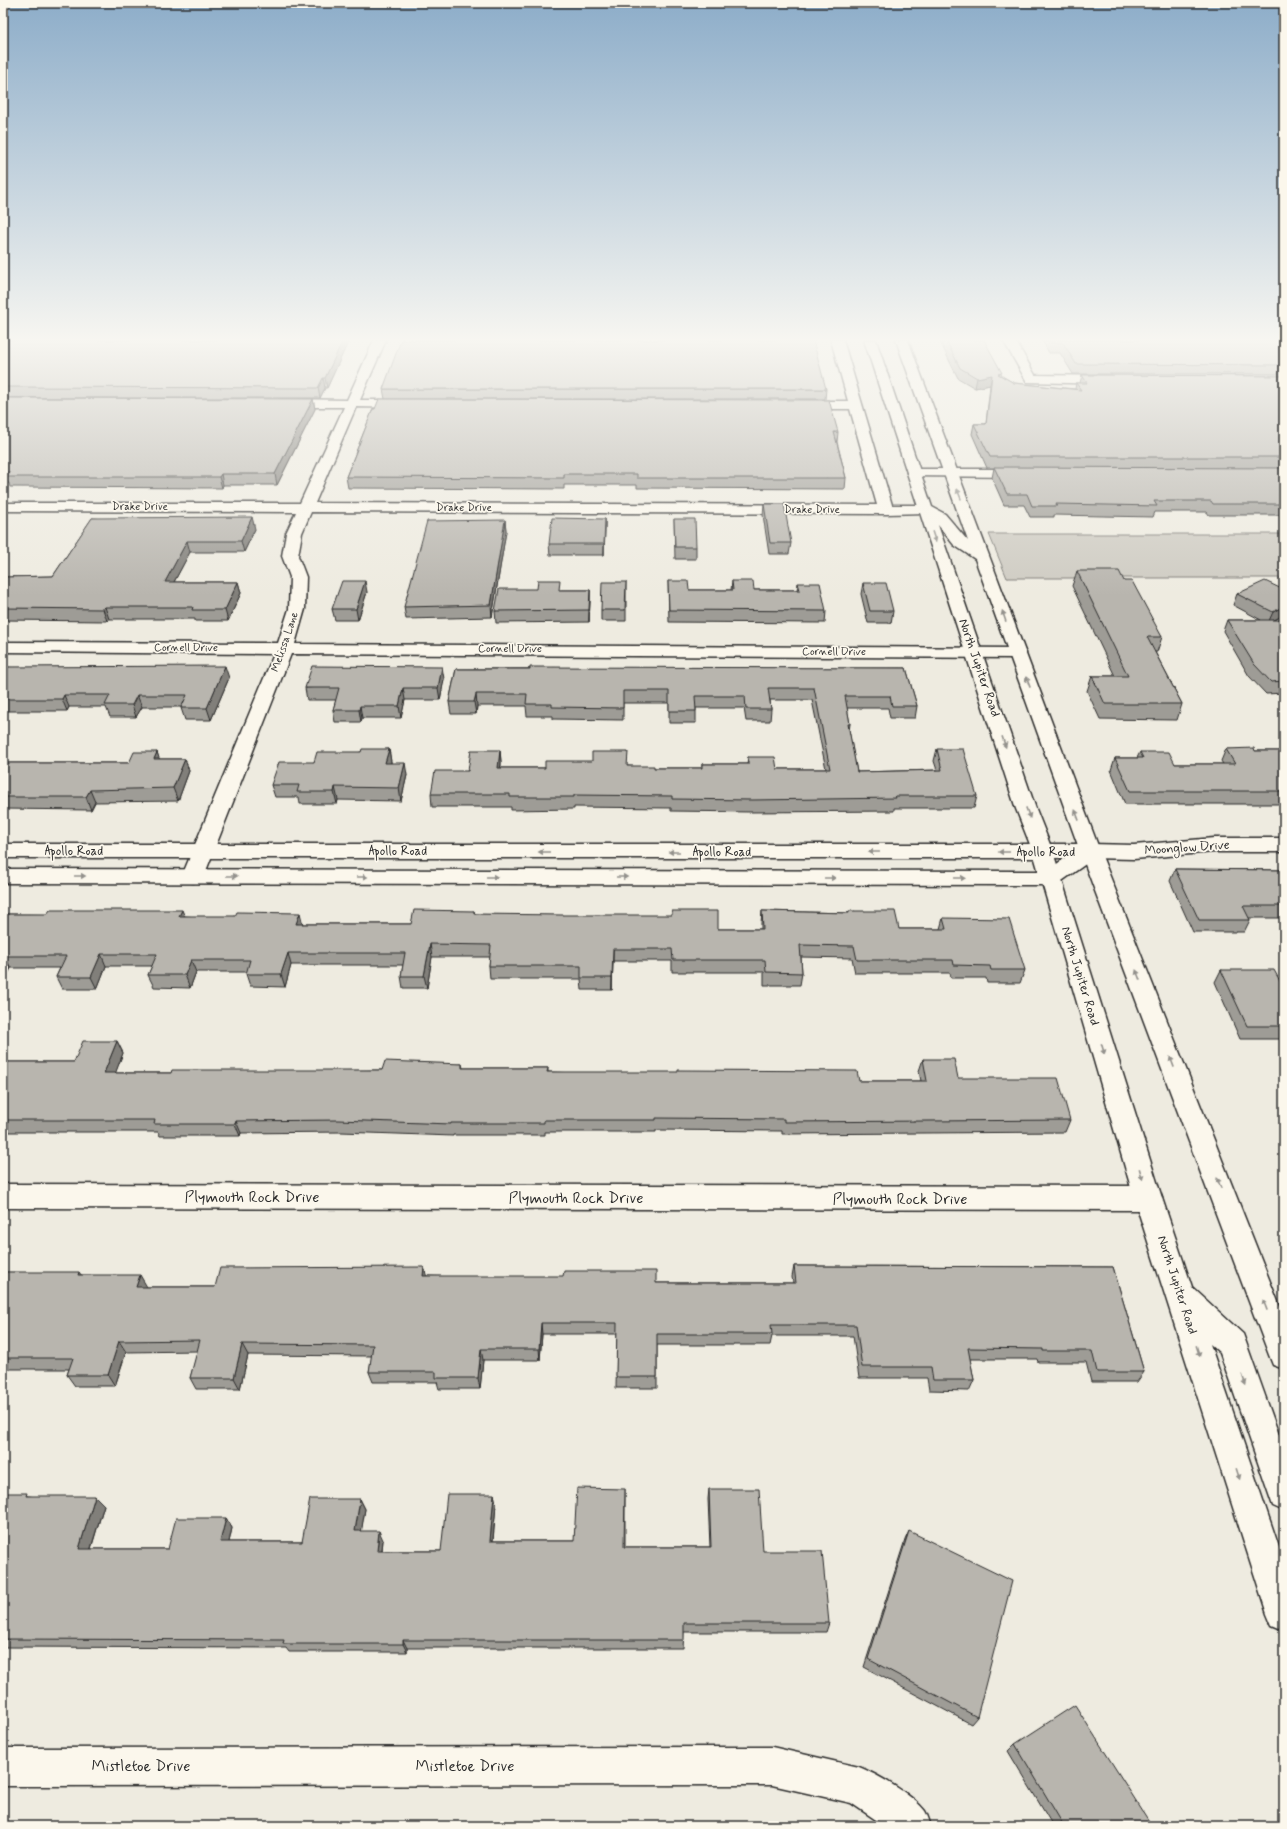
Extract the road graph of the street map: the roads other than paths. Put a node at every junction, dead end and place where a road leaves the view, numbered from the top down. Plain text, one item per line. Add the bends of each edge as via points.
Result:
1 (342, 425) edge
2 (862, 425) edge
3 (898, 425) edge
4 (933, 425) edge
5 (914, 473) junction
6 (950, 473) junction
7 (1038, 473) edge
8 (3, 507) edge
9 (306, 507) junction
10 (886, 510) junction
11 (925, 510) junction
12 (983, 557) junction
13 (3, 648) edge
14 (285, 648) junction
15 (973, 652) junction
16 (1017, 653) junction
17 (1284, 845) edge
18 (3, 851) edge
19 (202, 851) junction
20 (1090, 851) junction
21 (1043, 852) junction
22 (3, 876) edge
23 (193, 876) junction
24 (1051, 878) junction
25 (3, 1196) edge
26 (1148, 1198) junction
27 (1180, 1295) junction
28 (1284, 1354) edge
29 (1284, 1495) edge
30 (1284, 1614) edge
31 (3, 1767) edge
32 (912, 1826) edge

1 - 9 street, Melissa Lane
2 - 10 street
3 - 5 street, North Jupiter Road
4 - 6 street
5 - 6 street
5 - 11 street, North Jupiter Road
6 - 7 street
12 -> 6 street
8 - 9 street, Drake Drive
9 - 10 street, Drake Drive
9 - 14 street, Melissa Lane via 294,534 290,556 298,577 297,609
10 - 11 street, Drake Drive
11 - 12 street via 940,516 957,540
11 -> 15 street, North Jupiter Road
16 -> 12 street
13 - 14 street, Cornell Drive
14 - 15 street, Cornell Drive
14 - 19 street, Melissa Lane
15 - 16 street, Cornell Drive
15 -> 21 street, North Jupiter Road
20 -> 16 street
17 - 20 street, Moonglow Drive via 1214,845 1134,852
18 - 19 street, Apollo Road
21 -> 19 street, Apollo Road
19 - 23 street, Melissa Lane
20 - 21 street, Apollo Road
20 - 24 street, Apollo Road
28 -> 20 street
21 - 24 street, North Jupiter Road
22 -> 23 street, Apollo Road
23 -> 24 street, Apollo Road
24 -> 26 street, North Jupiter Road
25 - 26 street, Plymouth Rock Drive
26 - 27 street, North Jupiter Road
27 -> 29 street via 1232,1344
27 -> 30 street, North Jupiter Road
31 - 32 street, Mistletoe Drive via 772,1766 859,1786 902,1815

